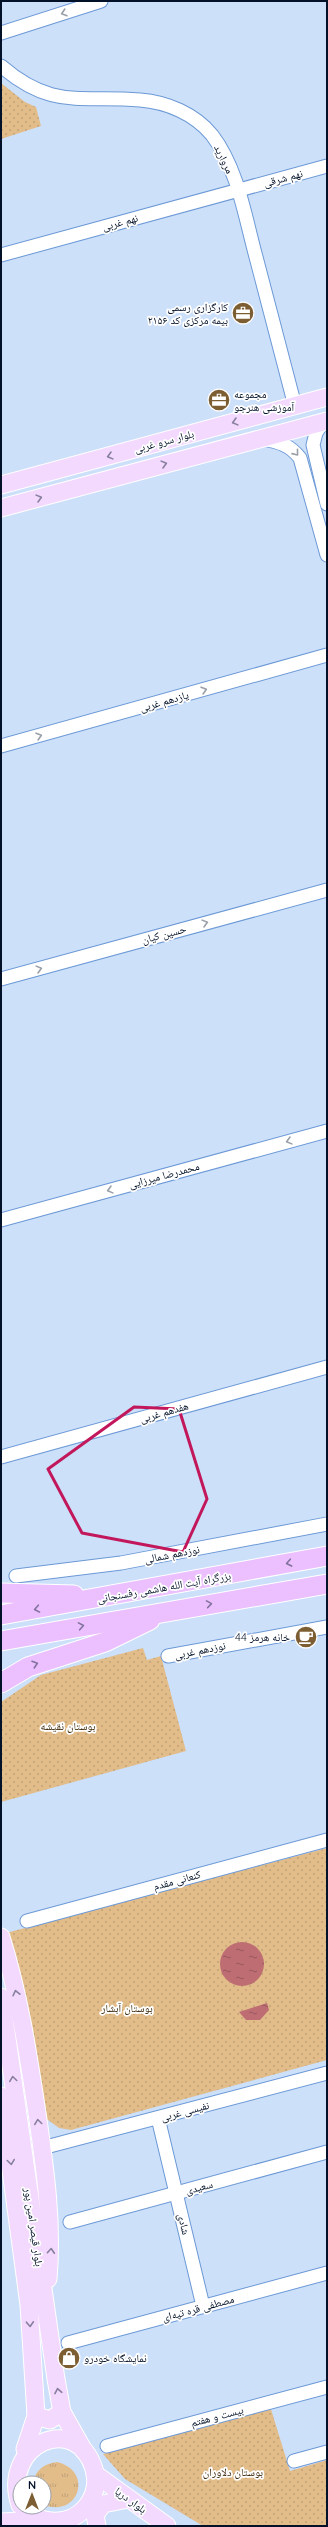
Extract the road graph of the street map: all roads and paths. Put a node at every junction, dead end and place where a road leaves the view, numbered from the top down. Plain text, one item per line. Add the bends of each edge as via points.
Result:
1 (101, 1) edge
2 (1, 33) edge
3 (1, 66) edge
4 (327, 166) edge
5 (238, 190) junction
6 (1, 255) edge
7 (327, 397) edge
8 (295, 406) junction
9 (325, 421) edge
10 (261, 439) junction
11 (1, 485) edge
12 (327, 504) edge
13 (1, 508) edge
14 (327, 555) edge
15 (327, 655) edge
16 (1, 746) edge
17 (327, 890) edge
18 (1, 979) edge
19 (327, 1131) edge
20 (1, 1220) edge
21 (327, 1367) edge
22 (1, 1457) edge
23 (327, 1524) edge
24 (327, 1556) edge
25 (16, 1576) dead end
26 (327, 1584) edge
27 (1, 1593) edge
28 (107, 1598) junction
29 (172, 1610) junction
30 (1, 1616) edge
31 (327, 1627) edge
32 (1, 1641) edge
33 (168, 1656) dead end
34 (1, 1683) edge
35 (327, 1840) edge
36 (27, 1921) dead end
37 (1, 1937) edge
38 (1, 1997) edge
39 (327, 2073) edge
40 (1, 2096) edge
41 (158, 2118) junction
42 (42, 2148) junction
43 (327, 2152) edge
44 (1, 2176) edge
45 (176, 2193) junction
46 (70, 2222) dead end
47 (327, 2273) edge
48 (46, 2304) junction
49 (29, 2305) junction
50 (203, 2306) junction
51 (68, 2343) dead end
52 (327, 2387) edge
53 (62, 2412) junction
54 (36, 2416) junction
55 (107, 2446) dead end
56 (25, 2449) junction
57 (84, 2451) junction
58 (327, 2452) edge
59 (294, 2461) dead end
60 (95, 2474) junction
61 (6, 2485) edge
62 (128, 2499) junction
63 (30, 2515) edge
64 (42, 2520) junction
65 (1, 2522) edge
66 (75, 2523) edge
67 (97, 2526) edge
68 (166, 2526) edge

1 -> 2 street
3 - 5 street, مروارید via 33,88 63,99 140,100 168,105 182,112 197,121 211,135 222,152
4 - 5 street, نهم شرقی
5 - 6 street, نهم غربی
5 - 8 street, مروارید
7 - 8 main road, بلوار سرو غربی
8 -> 11 main road, بلوار سرو غربی
9 - 10 main road, بلوار سرو غربی
9 - 12 street via 316,433 312,445
13 -> 10 main road, بلوار سرو غربی
10 -> 14 street via 280,442 292,448 300,458
16 -> 15 street, یازدهم غربی
18 -> 17 street, حسین کیان
19 -> 20 street, محمدرضا میرزایی
21 - 22 street, هفدهم غربی
23 - 25 street, نوزدهم شمالی via 121,1563
24 -> 28 highway, بزرگراه آیت الله هاشمی رفسنجانی
29 -> 26 highway
27 - 28 highway
28 -> 30 highway, بزرگراه آیت الله هاشمی رفسنجانی
32 -> 29 highway
34 -> 29 highway via 28,1667 105,1642
31 - 33 street, نوزدهم غربی
35 - 36 street, کنعانی مقدم
42 -> 37 main road via 26,2036
48 -> 38 main road, بلوار قیصر امین پور
39 - 41 street, نفیسی غربی
40 -> 49 main road, بلوار قیصر امین پور
41 - 42 street, نفیسی غربی
41 - 45 street, شادی
48 -> 42 main road via 51,2243
43 - 45 street, سعیدی
44 - 49 main road via 15,2274
45 - 46 street, سعیدی
45 - 50 street, شادی
47 - 50 street, مصطفی قره تپه‌ای
53 -> 48 main road, بلوار قیصر امین پور
49 -> 54 main road, بلوار قیصر امین پور
50 - 51 street, مصطفی قره تپه‌ای
52 - 55 street, بیست و هفتم
53 - 54 main road via 50,2420
53 - 57 main road, بلوار قیصر امین پور
54 - 56 main road, بلوار قیصر امین پور
56 - 57 main road via 43,2440 62,2439 71,2441
56 - 61 main road
57 - 60 main road via 92,2462
58 - 59 street
60 - 62 main road, بلوار دریا
60 - 66 main road via 96,2487 92,2497
62 - 67 main road via 103,2504 95,2515
62 - 68 main road, بلوار دریا
63 - 64 main road
64 - 65 main road
64 - 66 main road

